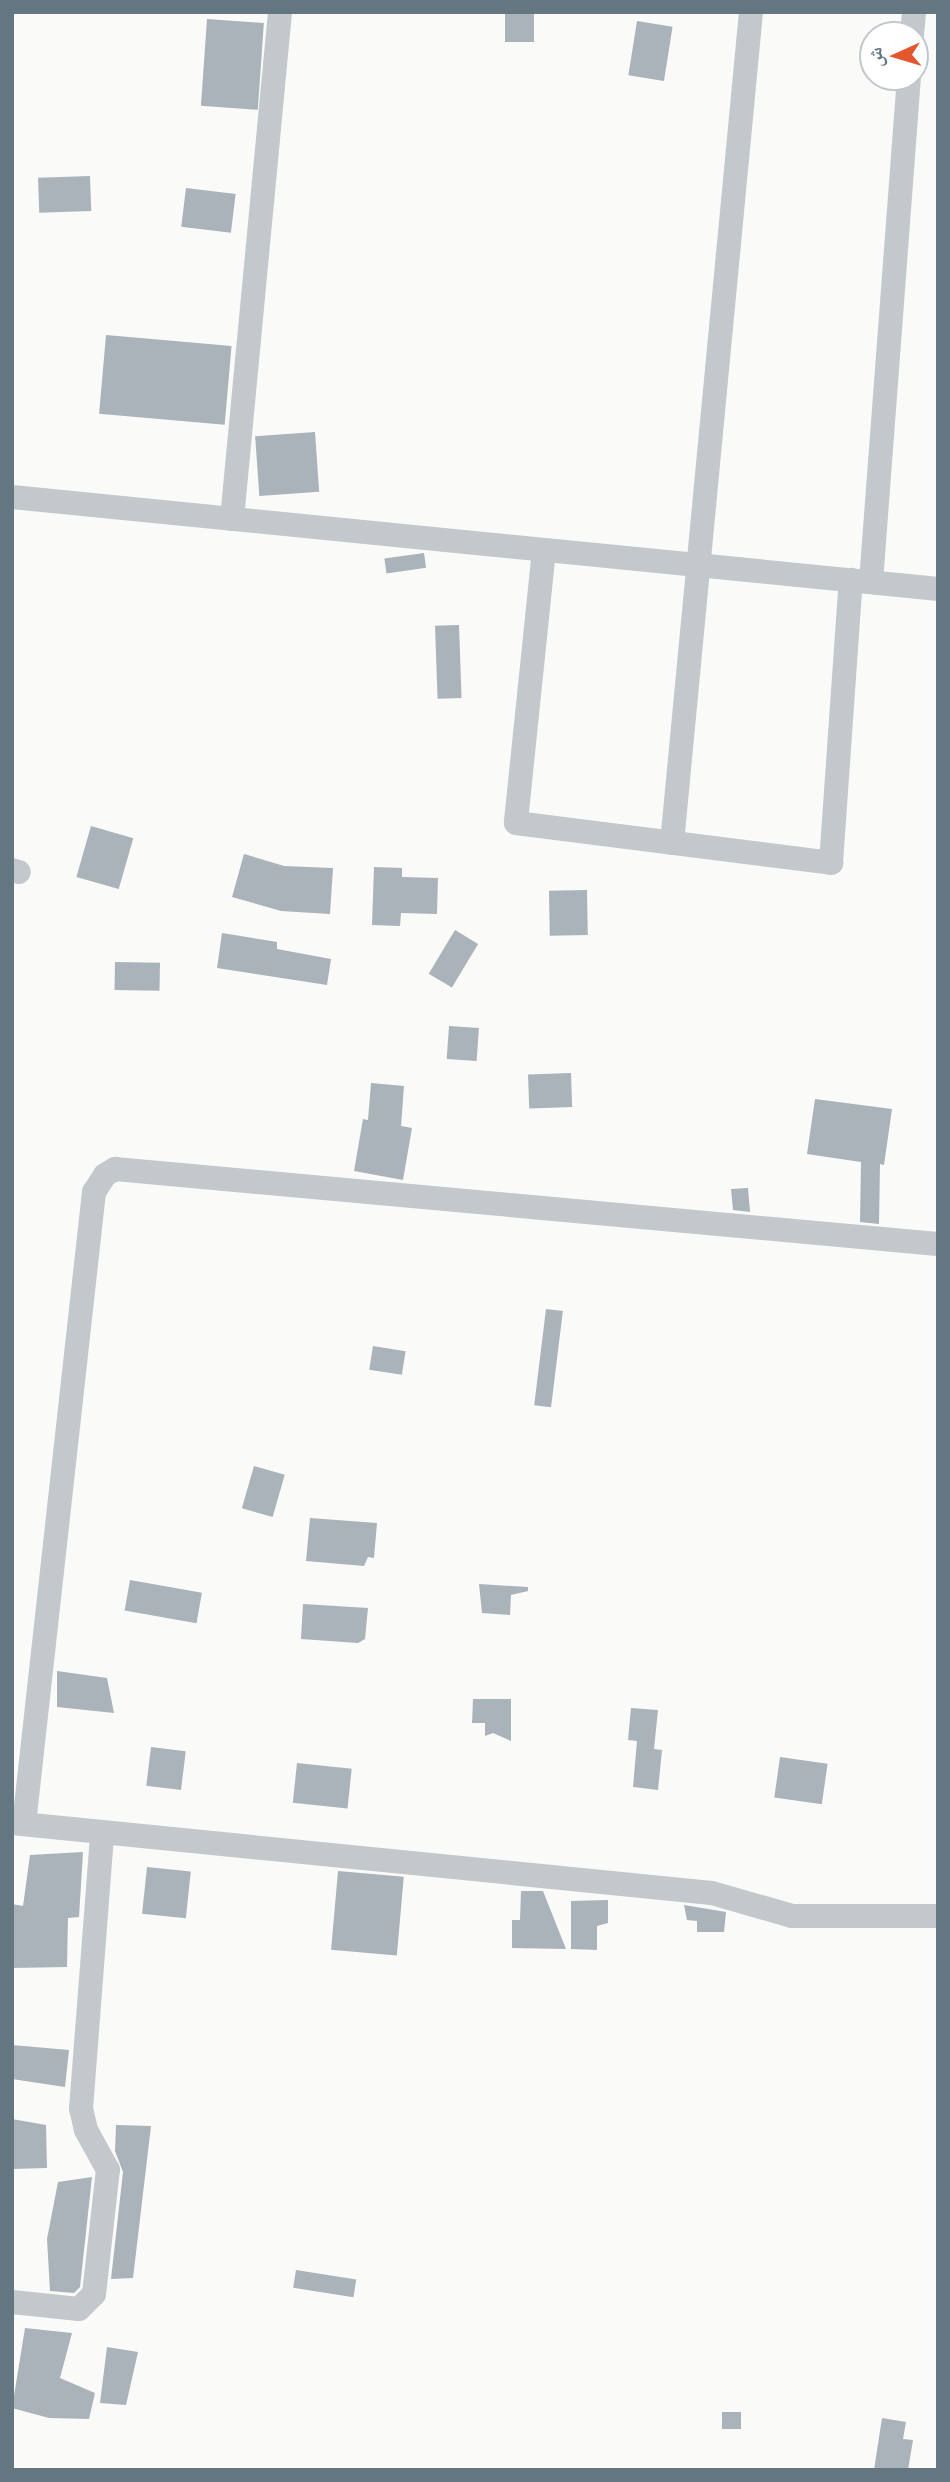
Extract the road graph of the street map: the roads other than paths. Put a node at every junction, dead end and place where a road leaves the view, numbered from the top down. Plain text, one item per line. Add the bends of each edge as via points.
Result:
1 (280, 12) edge
2 (751, 12) edge
3 (908, 91) edge
4 (12, 498) edge
5 (232, 519) junction
6 (544, 550) junction
7 (695, 565) junction
8 (861, 581) junction
9 (938, 589) edge
10 (672, 843) junction
11 (938, 1244) edge
12 (18, 1824) edge
13 (102, 1835) junction
14 (938, 1916) edge
15 (12, 2302) edge

1 - 5 street
2 - 7 street
3 - 8 street
4 - 5 street
5 - 6 street
6 - 7 street
6 - 10 street via 516,823
7 - 8 street
7 - 10 street
8 - 9 street
8 - 10 street via 831,863
11 - 12 street via 115,1169 105,1175 94,1192
12 - 13 street
13 - 14 street via 712,1893 792,1916
13 - 15 street via 81,2109 86,2130 108,2170 94,2294 79,2309

